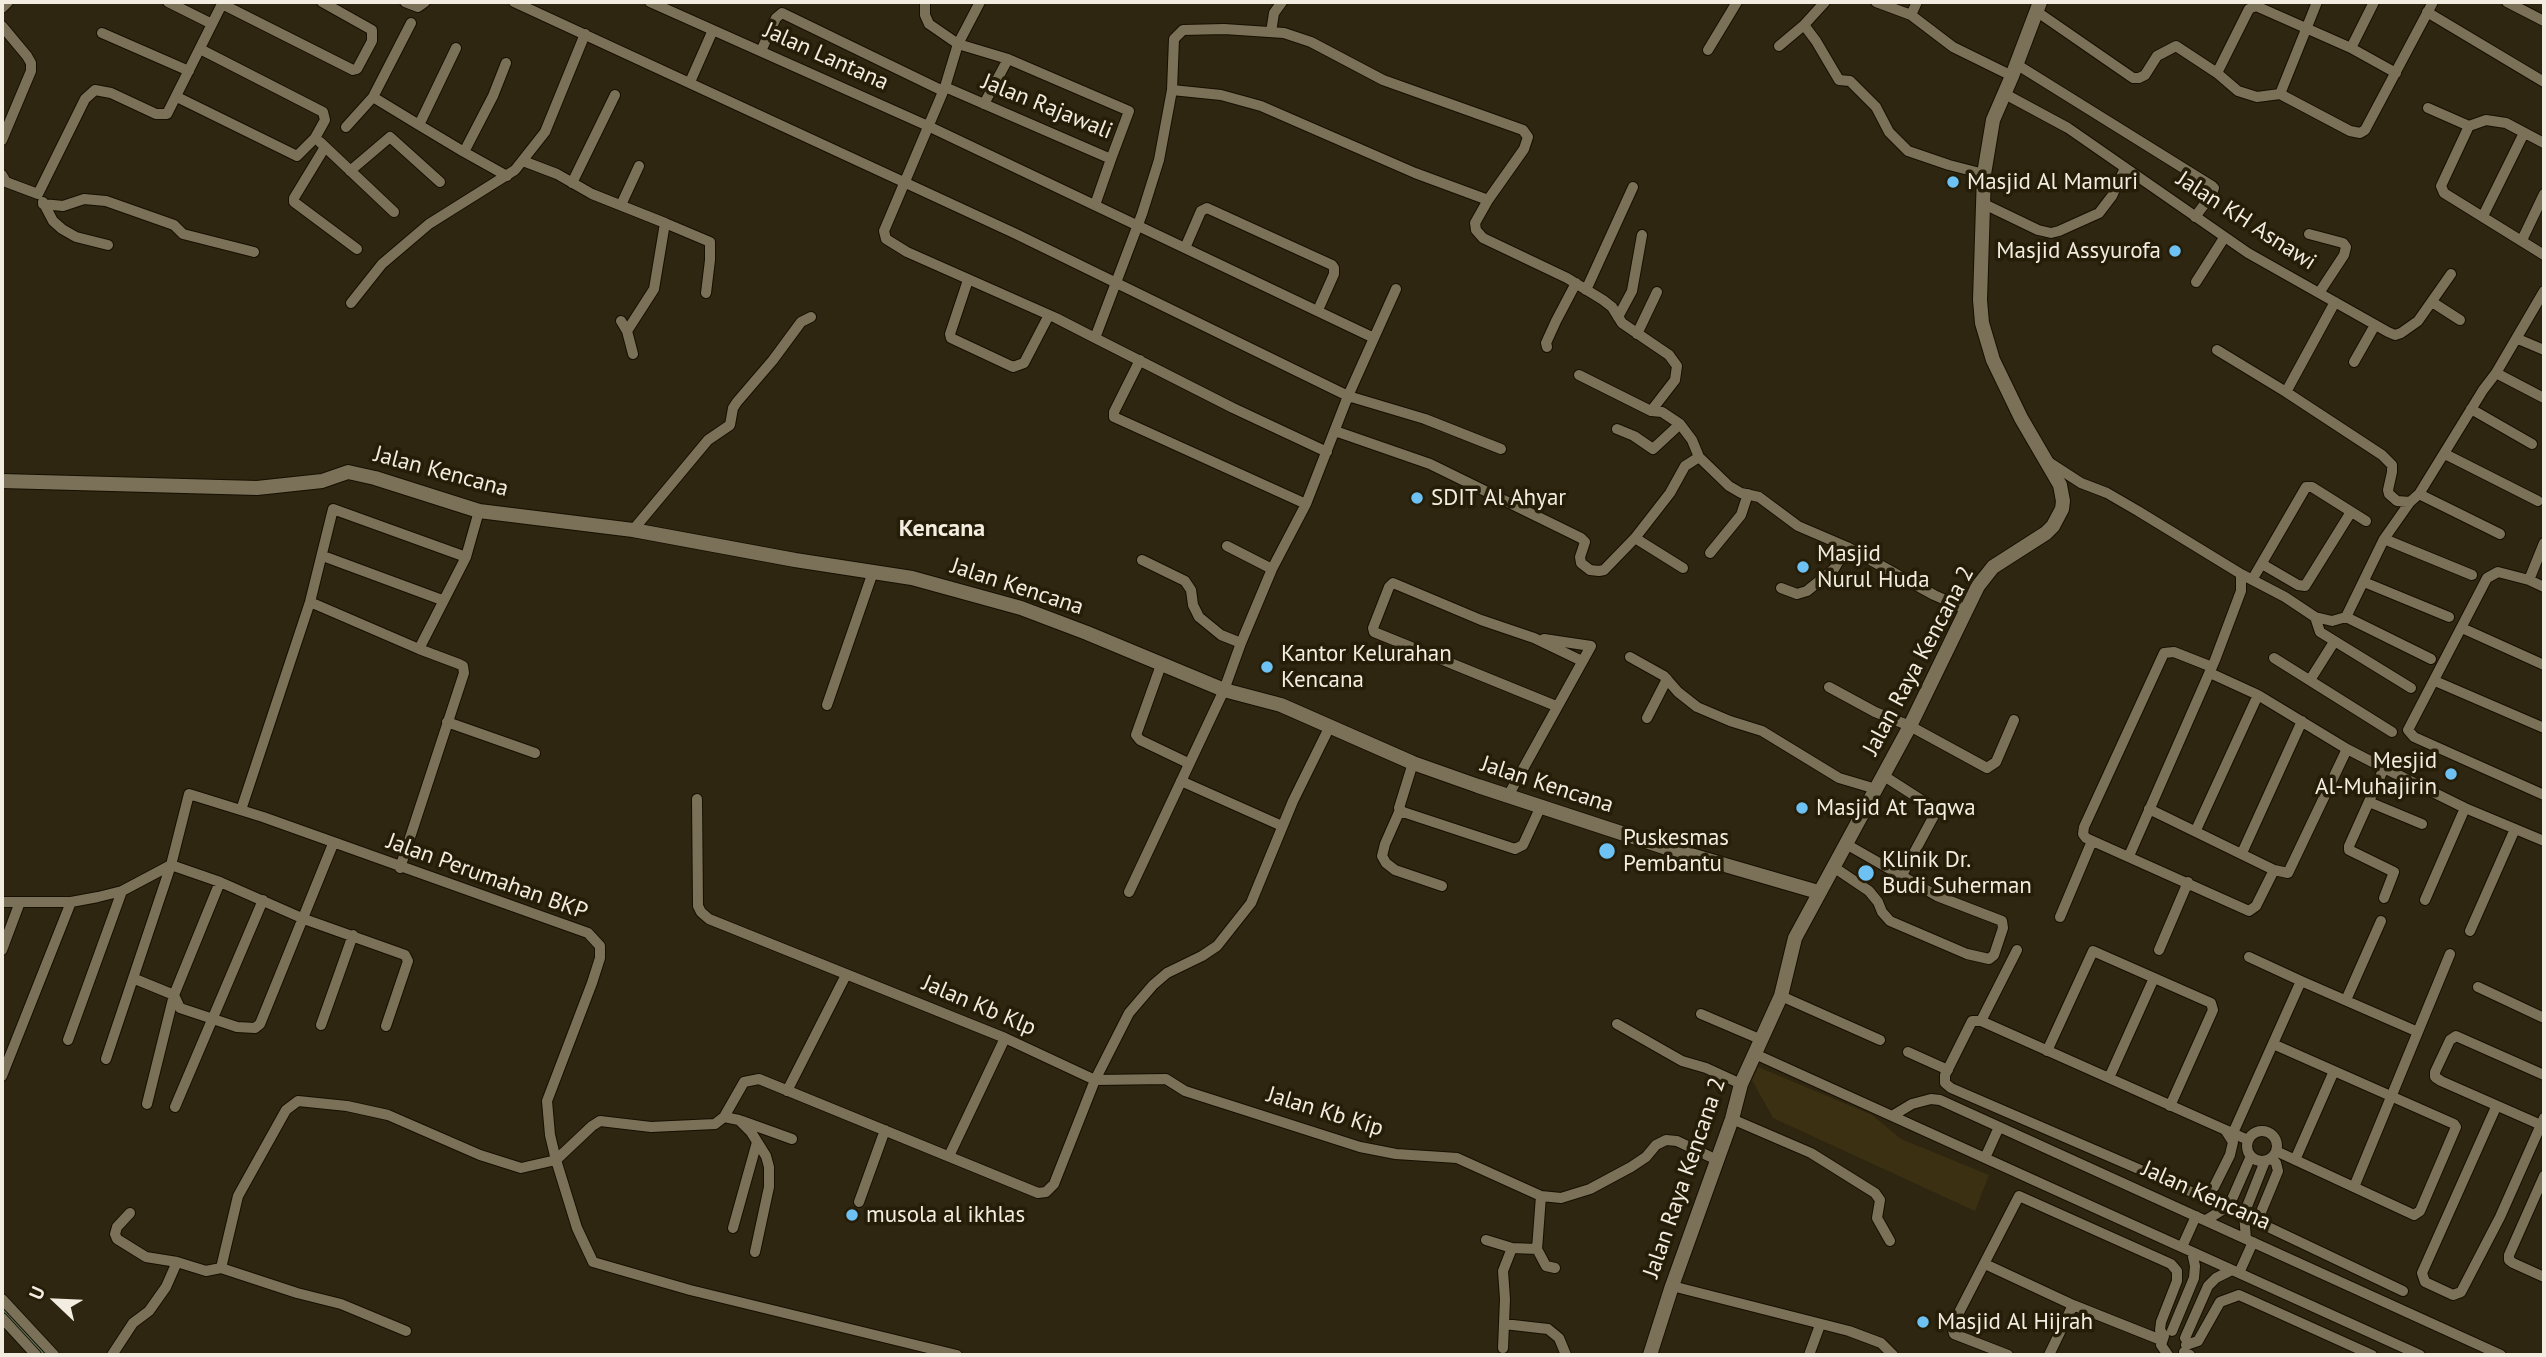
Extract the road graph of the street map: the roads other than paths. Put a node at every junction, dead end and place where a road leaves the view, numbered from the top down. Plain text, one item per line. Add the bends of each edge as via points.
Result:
1 (8, 2) edge
2 (168, 2) edge
3 (322, 2) edge
4 (404, 2) edge
5 (514, 2) edge
6 (925, 2) edge
7 (980, 2) edge
8 (1282, 2) edge
9 (1737, 2) edge
10 (1825, 2) edge
11 (1877, 2) edge
12 (1917, 2) edge
13 (2317, 2) edge
14 (2374, 2) edge
15 (2433, 2) edge
16 (2507, 2) edge
17 (654, 3) edge
18 (423, 4) edge
19 (2038, 6) edge
20 (2, 8) edge
21 (2427, 12) junction
22 (1911, 15) junction
23 (2544, 21) edge
24 (411, 23) dead end
25 (212, 24) junction
26 (1804, 25) junction
27 (2, 26) edge
28 (2305, 27) junction
29 (713, 30) junction
30 (1271, 32) junction
31 (102, 33) dead end
32 (585, 34) junction
33 (958, 44) junction
34 (1779, 46) dead end
35 (456, 48) dead end
36 (2350, 48) junction
37 (200, 49) junction
38 (1708, 50) dead end
39 (761, 51) junction
40 (1008, 59) junction
41 (506, 63) dead end
42 (2014, 70) junction
43 (189, 71) junction
44 (2217, 72) junction
45 (2396, 73) junction
46 (690, 82) junction
47 (2544, 82) edge
48 (944, 89) junction
49 (1172, 90) junction
50 (2005, 94) junction
51 (2280, 94) junction
52 (615, 95) dead end
53 (177, 97) junction
54 (373, 97) junction
55 (984, 104) junction
56 (2428, 108) dead end
57 (419, 125) junction
58 (2469, 126) junction
59 (346, 127) dead end
60 (928, 127) junction
61 (2524, 133) junction
62 (315, 138) junction
63 (2, 140) edge
64 (2544, 143) edge
65 (325, 147) junction
66 (464, 152) junction
67 (1111, 159) junction
68 (523, 161) junction
69 (639, 166) dead end
70 (2125, 168) junction
71 (350, 171) junction
72 (1984, 174) junction
73 (507, 176) junction
74 (3, 183) edge
75 (440, 183) dead end
76 (572, 183) junction
77 (905, 183) junction
78 (1633, 187) dead end
79 (2544, 194) edge
80 (37, 196) junction
81 (1488, 200) junction
82 (1983, 203) junction
83 (621, 205) junction
84 (1095, 205) junction
85 (394, 212) dead end
86 (2483, 216) junction
87 (2195, 217) junction
88 (665, 223) junction
89 (1137, 225) junction
90 (1643, 234) dead end
91 (2309, 234) dead end
92 (2224, 238) junction
93 (2522, 240) junction
94 (108, 245) dead end
95 (1185, 248) junction
96 (357, 249) dead end
97 (254, 252) dead end
98 (2544, 255) edge
99 (2451, 274) dead end
100 (968, 280) junction
101 (2196, 282) dead end
102 (1116, 284) junction
103 (1581, 286) junction
104 (1396, 289) dead end
105 (2544, 291) edge
106 (1657, 292) dead end
107 (706, 293) dead end
108 (2319, 293) junction
109 (2334, 302) junction
110 (2432, 302) junction
111 (351, 303) dead end
112 (1318, 310) junction
113 (1049, 315) junction
114 (811, 317) dead end
115 (1618, 317) junction
116 (2460, 320) dead end
117 (621, 321) dead end
118 (2375, 325) junction
119 (627, 331) junction
120 (1637, 334) junction
121 (1095, 338) junction
122 (1374, 338) junction
123 (2518, 339) junction
124 (1547, 347) dead end
125 (2217, 350) dead end
126 (2544, 350) edge
127 (633, 354) dead end
128 (1140, 360) junction
129 (2354, 362) dead end
130 (2496, 373) junction
131 (1579, 375) dead end
132 (2286, 392) junction
133 (1348, 396) junction
134 (2544, 398) edge
135 (2471, 409) junction
136 (1651, 411) junction
137 (1680, 424) junction
138 (1617, 429) dead end
139 (1335, 431) junction
140 (2532, 444) dead end
141 (1502, 449) dead end
142 (1327, 452) junction
143 (2445, 454) junction
144 (1699, 457) junction
145 (2047, 461) junction
146 (2, 484) edge
147 (1748, 494) junction
148 (2419, 494) junction
149 (2538, 501) dead end
150 (2410, 502) junction
151 (1306, 504) junction
152 (479, 511) junction
153 (2351, 512) junction
154 (2365, 521) dead end
155 (633, 530) junction
156 (2500, 534) dead end
157 (1635, 538) junction
158 (2384, 539) junction
159 (2544, 543) edge
160 (1227, 546) dead end
161 (1847, 547) junction
162 (1710, 553) dead end
163 (323, 556) junction
164 (466, 557) junction
165 (1142, 560) dead end
166 (2262, 564) junction
167 (1683, 568) dead end
168 (1272, 569) junction
169 (873, 572) junction
170 (2241, 574) junction
171 (2472, 575) dead end
172 (2252, 580) junction
173 (2529, 580) junction
174 (2364, 582) junction
175 (2544, 587) edge
176 (1781, 588) dead end
177 (442, 600) junction
178 (310, 602) junction
179 (1966, 609) junction
180 (2315, 617) junction
181 (2346, 617) junction
182 (2449, 617) dead end
183 (2462, 628) junction
184 (1534, 638) junction
185 (2334, 642) junction
186 (1241, 643) junction
187 (419, 649) junction
188 (1630, 657) dead end
189 (2274, 658) dead end
190 (2431, 659) dead end
191 (1582, 661) junction
192 (1161, 665) junction
193 (2544, 665) edge
194 (2211, 670) junction
195 (1667, 679) junction
196 (2310, 680) junction
197 (2435, 681) junction
198 (1829, 687) dead end
199 (2411, 688) dead end
200 (1224, 690) junction
201 (2258, 695) junction
202 (827, 705) dead end
203 (1556, 706) junction
204 (1647, 718) dead end
205 (2014, 720) dead end
206 (2302, 721) junction
207 (447, 722) junction
208 (1330, 726) junction
209 (1910, 726) junction
210 (2544, 728) edge
211 (2392, 732) dead end
212 (2347, 749) junction
213 (535, 753) dead end
214 (1188, 763) junction
215 (1413, 763) junction
216 (2384, 768) junction
217 (1884, 776) junction
218 (1181, 781) junction
219 (1876, 789) junction
220 (2544, 795) edge
221 (1508, 796) junction
222 (697, 799) dead end
223 (2369, 802) junction
224 (1541, 806) junction
225 (2465, 808) junction
226 (2149, 809) junction
227 (241, 810) junction
228 (1400, 810) junction
229 (2421, 824) dead end
230 (1282, 826) junction
231 (2515, 829) junction
232 (2196, 830) junction
233 (2092, 841) junction
234 (2544, 841) edge
235 (333, 844) junction
236 (1846, 844) junction
237 (2242, 853) junction
238 (2129, 856) junction
239 (171, 865) junction
240 (400, 868) junction
241 (1835, 868) junction
242 (2274, 870) junction
243 (1901, 877) junction
244 (220, 882) junction
245 (2188, 883) junction
246 (1442, 886) dead end
247 (122, 891) junction
248 (1129, 892) dead end
249 (1818, 892) junction
250 (2384, 898) dead end
251 (263, 900) junction
252 (2425, 900) dead end
253 (2, 902) edge
254 (20, 902) junction
255 (71, 902) junction
256 (2060, 917) dead end
257 (304, 919) junction
258 (2381, 921) dead end
259 (2470, 931) dead end
260 (353, 935) junction
261 (2, 950) edge
262 (2017, 950) dead end
263 (2159, 950) dead end
264 (2450, 954) dead end
265 (2249, 957) dead end
266 (846, 975) junction
267 (2154, 978) junction
268 (135, 979) junction
269 (2301, 981) junction
270 (2478, 987) dead end
271 (174, 995) junction
272 (1781, 996) junction
273 (2346, 1000) junction
274 (1701, 1014) dead end
275 (214, 1018) junction
276 (2544, 1018) edge
277 (1981, 1021) junction
278 (321, 1024) dead end
279 (1617, 1024) dead end
280 (386, 1026) dead end
281 (2418, 1032) junction
282 (1005, 1038) junction
283 (68, 1040) dead end
284 (1762, 1040) junction
285 (1880, 1040) dead end
286 (2273, 1044) junction
287 (2047, 1051) junction
288 (1908, 1052) dead end
289 (1755, 1055) junction
290 (106, 1059) dead end
291 (1948, 1070) junction
292 (2334, 1071) junction
293 (2544, 1075) edge
294 (2, 1076) edge
295 (2109, 1078) junction
296 (1095, 1080) junction
297 (1741, 1084) junction
298 (787, 1091) junction
299 (2392, 1097) junction
300 (147, 1104) dead end
301 (2170, 1106) junction
302 (175, 1107) dead end
303 (2496, 1107) junction
304 (1892, 1116) junction
305 (724, 1117) junction
306 (1732, 1119) junction
307 (739, 1121) junction
308 (2543, 1122) edge
309 (1999, 1127) junction
310 (885, 1130) junction
311 (2230, 1132) junction
312 (792, 1139) dead end
313 (2248, 1140) junction
314 (758, 1142) junction
315 (949, 1156) junction
316 (2251, 1156) junction
317 (2271, 1156) junction
318 (1985, 1158) junction
319 (556, 1160) junction
320 (1717, 1160) junction
321 (2295, 1160) junction
322 (2544, 1176) edge
323 (2354, 1187) junction
324 (1542, 1196) junction
325 (2540, 1200) edge
326 (859, 1202) dead end
327 (130, 1213) dead end
328 (2198, 1220) junction
329 (733, 1228) dead end
330 (1486, 1240) dead end
331 (1890, 1241) dead end
332 (2249, 1244) junction
333 (2187, 1246) junction
334 (1512, 1248) junction
335 (1537, 1249) junction
336 (755, 1252) dead end
337 (177, 1262) junction
338 (1985, 1264) junction
339 (221, 1268) junction
340 (1555, 1268) dead end
341 (2238, 1269) junction
342 (2544, 1277) edge
343 (1672, 1286) junction
344 (2403, 1291) dead end
345 (2, 1299) edge
346 (2073, 1305) junction
347 (2, 1318) edge
348 (1504, 1324) junction
349 (1820, 1325) junction
350 (406, 1331) dead end
351 (2166, 1336) junction
352 (1503, 1348) dead end
353 (2185, 1349) edge
354 (36, 1355) edge
355 (54, 1355) edge
356 (112, 1355) edge
357 (957, 1355) edge
358 (1566, 1355) edge
359 (1650, 1355) edge
360 (1809, 1355) edge
361 (1893, 1355) edge
362 (2008, 1355) edge
363 (2049, 1355) edge
364 (2168, 1355) edge
365 (2372, 1355) edge
366 (2420, 1355) edge
367 (2501, 1355) edge

1 - 20 street
2 - 25 street
3 - 25 street via 372,30 372,41 357,69 222,4
4 - 18 street via 416,7
5 - 32 street
6 - 33 street, Jalan Rajawali via 929,23
7 - 33 street
8 - 30 street via 1274,13
9 - 38 street
10 - 26 street
11 - 22 street
12 - 22 street
13 - 28 street
14 - 36 street
15 - 21 street
16 - 23 street
17 - 29 street, Jalan Lantana
19 - 42 street, Jalan Raya Kencana 2
19 - 44 street via 2133,78 2145,75 2157,56 2176,46
21 - 45 street
21 - 47 street
22 - 42 street via 1953,47
24 - 54 street
25 - 37 street
26 - 34 street
26 - 72 street via 1839,80 1850,80 1908,151
27 - 63 street via 27,56 31,71
28 - 36 street
28 - 44 street via 2262,7 2249,9
28 - 51 street
29 - 39 street, Jalan Lantana
29 - 46 street
30 - 49 street via 1179,32 1174,39
30 - 81 street via 1297,37 1383,80 1523,130 1528,137 1524,149
31 - 43 street
32 - 46 street
32 - 68 street via 546,128
33 - 40 street, Jalan Rajawali
33 - 48 street
35 - 57 street
36 - 45 street
37 - 43 street
37 - 62 street via 323,112 325,120
39 - 48 street, Jalan Rajawali via 782,13
39 - 60 street, Jalan Lantana
40 - 55 street
40 - 67 street, Jalan Rajawali via 1129,111
41 - 66 street
42 - 50 street, Jalan Raya Kencana 2
42 - 87 street via 2212,186 2212,194
43 - 53 street
44 - 51 street via 2238,91 2257,97
45 - 51 street via 2360,133
46 - 77 street
48 - 55 street, Jalan Rajawali
48 - 60 street
49 - 81 street via 1221,95 1261,107
49 - 89 street via 1159,160
50 - 70 street, Jalan KH Asnawi via 2068,128
50 - 72 street, Jalan Raya Kencana 2 via 1993,120
52 - 76 street
53 - 62 street via 293,156 300,155
53 - 80 street via 164,115 103,90 89,93
54 - 57 street
54 - 59 street
55 - 67 street, Jalan Rajawali
56 - 58 street
57 - 66 street
58 - 61 street via 2486,120 2506,123
58 - 86 street via 2441,186 2444,193
60 - 77 street
60 - 84 street, Jalan Lantana
61 - 64 street
61 - 86 street
62 - 65 street
65 - 71 street
65 - 96 street via 294,202
66 - 73 street
67 - 84 street
68 - 73 street
68 - 76 street
69 - 83 street
70 - 82 street via 2099,213 2051,233
70 - 87 street, Jalan KH Asnawi
71 - 75 street via 390,136
71 - 85 street
72 - 82 street, Jalan Raya Kencana 2
73 - 111 street via 429,225 382,264
74 - 80 street
76 - 83 street
77 - 100 street via 884,230 886,239
77 - 102 street
78 - 103 street
79 - 93 street
80 - 94 street via 62,229
80 - 97 street via 63,206 84,199 106,201 174,225 183,234
81 - 103 street via 1475,223 1483,238
82 - 145 street, Jalan Raya Kencana 2 via 1980,300 1984,332 2021,418
83 - 88 street
84 - 89 street, Jalan Lantana
86 - 93 street
87 - 92 street, Jalan KH Asnawi
88 - 107 street via 710,242
88 - 119 street via 654,289
89 - 95 street, Jalan Lantana
89 - 102 street
90 - 115 street via 1632,291
91 - 108 street via 2346,247
92 - 101 street
92 - 108 street, Jalan KH Asnawi
93 - 98 street
95 - 112 street, Jalan Lantana
95 - 112 street via 1201,211 1207,208 1332,265 1334,274
99 - 110 street, Jalan KH Asnawi
100 - 113 street
100 - 113 street via 951,338 1013,367 1024,363
102 - 121 street
102 - 133 street
103 - 115 street via 1612,307
103 - 124 street via 1556,321
104 - 122 street
105 - 123 street
106 - 120 street
108 - 109 street, Jalan KH Asnawi
109 - 118 street, Jalan KH Asnawi
109 - 132 street
110 - 116 street
110 - 118 street, Jalan KH Asnawi via 2418,321 2401,333 2395,335
112 - 122 street, Jalan Lantana
113 - 121 street
114 - 155 street via 802,322 737,402 730,425 708,440
115 - 120 street
117 - 119 street
118 - 129 street
119 - 127 street
120 - 136 street via 1677,366 1675,380
121 - 128 street
122 - 133 street
123 - 126 street
123 - 130 street
125 - 132 street
128 - 142 street
128 - 151 street via 1114,416
130 - 134 street
130 - 135 street
131 - 136 street
132 - 150 street via 2382,455 2392,466 2389,494 2397,501
133 - 139 street
133 - 141 street
135 - 140 street
135 - 143 street
136 - 137 street via 1662,412
137 - 138 street via 1653,449
137 - 144 street
139 - 142 street
139 - 157 street via 1430,464 1581,538 1585,542 1580,561 1590,570 1604,570
142 - 151 street
143 - 148 street
143 - 149 street
144 - 147 street via 1729,486
144 - 157 street via 1685,466
145 - 170 street
145 - 179 street, Jalan Raya Kencana 2 via 2062,493 2062,509 2053,526 2036,542 1993,567
146 - 152 street, Jalan Kencana via 257,488 323,481 348,472
147 - 161 street via 1798,526
147 - 162 street via 1741,515
148 - 150 street
148 - 156 street
150 - 158 street
151 - 168 street
152 - 155 street, Jalan Kencana
152 - 164 street
153 - 154 street
153 - 166 street via 2305,586
153 - 166 street via 2306,487
155 - 169 street, Jalan Kencana
157 - 167 street
158 - 171 street
158 - 174 street
159 - 173 street
160 - 168 street
161 - 176 street via 1834,569 1807,591 1797,594
161 - 179 street
163 - 164 street via 333,509
163 - 177 street
163 - 178 street
164 - 177 street
165 - 186 street via 1185,581 1199,617 1221,635
166 - 172 street
168 - 186 street
169 - 192 street, Jalan Kencana via 1021,608
169 - 202 street
170 - 172 street
170 - 194 street via 2241,591
172 - 180 street
173 - 175 street
173 - 183 street via 2491,574
174 - 181 street
174 - 182 street
177 - 187 street
178 - 187 street
178 - 227 street
179 - 209 street, Jalan Raya Kencana 2
180 - 181 street via 2332,621
180 - 185 street via 2320,632
181 - 190 street
183 - 193 street
183 - 197 street
184 - 191 street
184 - 191 street via 1591,646
184 - 203 street via 1393,583 1373,628
185 - 196 street
185 - 199 street
186 - 200 street
187 - 207 street via 464,669
188 - 195 street
189 - 196 street
191 - 203 street
192 - 200 street, Jalan Kencana
192 - 214 street via 1136,735
194 - 201 street
194 - 226 street
194 - 233 street via 2174,652 2164,653 2084,827 2082,834
195 - 204 street
195 - 219 street via 1697,707 1762,731 1839,778
196 - 211 street
197 - 210 street
197 - 220 street via 2410,725 2410,734
198 - 209 street
200 - 208 street, Jalan Kencana via 1281,705
200 - 214 street
201 - 206 street
201 - 232 street
203 - 221 street
205 - 209 street via 1996,762 1987,768
206 - 212 street
206 - 237 street
207 - 213 street
207 - 240 street
208 - 215 street, Jalan Kencana
208 - 230 street
209 - 217 street, Jalan Raya Kencana 2
212 - 216 street
212 - 242 street via 2291,870
214 - 218 street
215 - 221 street, Jalan Kencana
215 - 228 street
216 - 223 street
216 - 225 street
217 - 219 street, Jalan Raya Kencana 2
217 - 243 street via 1937,810
218 - 230 street
218 - 248 street
219 - 236 street, Jalan Raya Kencana 2
221 - 224 street, Jalan Kencana
222 - 266 street, Jalan Kb Klp via 701,912
223 - 229 street
223 - 250 street via 2350,850 2394,872
224 - 228 street via 1522,845 1515,849
224 - 249 street, Jalan Kencana
225 - 231 street
225 - 252 street
226 - 232 street
226 - 238 street
227 - 235 street, Jalan Perumahan BKP
227 - 239 street, Jalan Perumahan BKP via 189,794
228 - 246 street via 1382,856 1395,870
230 - 296 street via 1240,920 1217,946 1167,973 1139,999
231 - 234 street
231 - 259 street
232 - 237 street
233 - 238 street
233 - 256 street
235 - 240 street, Jalan Perumahan BKP
235 - 257 street
236 - 241 street, Jalan Raya Kencana 2
236 - 243 street
237 - 242 street
238 - 245 street
239 - 244 street
239 - 247 street
239 - 268 street
240 - 319 street, Jalan Perumahan BKP via 588,933 600,946 592,983 547,1101
241 - 243 street via 1869,891 1890,920 1967,954 1989,959 1994,955 2002,921
241 - 249 street, Jalan Raya Kencana 2
242 - 245 street via 2249,911
244 - 251 street
244 - 271 street
245 - 263 street
247 - 255 street
247 - 283 street
249 - 272 street, Jalan Raya Kencana 2 via 1795,938
251 - 257 street
251 - 275 street
253 - 254 street
254 - 255 street
254 - 261 street
255 - 294 street
257 - 260 street
257 - 275 street via 260,1024 237,1027
258 - 273 street
260 - 278 street
260 - 280 street via 408,958
262 - 277 street
264 - 281 street
265 - 269 street
266 - 282 street, Jalan Kb Klp
266 - 298 street
267 - 287 street via 2093,951
267 - 295 street
267 - 301 street via 2213,1005
268 - 271 street
268 - 290 street
269 - 273 street
269 - 286 street
270 - 276 street
271 - 275 street via 180,1008
271 - 300 street
272 - 284 street, Jalan Raya Kencana 2
272 - 285 street
273 - 281 street
274 - 284 street
275 - 302 street
277 - 287 street
277 - 291 street via 1972,1021
279 - 297 street via 1682,1061
281 - 299 street
282 - 296 street, Jalan Kb Klp
282 - 315 street
284 - 289 street, Jalan Raya Kencana 2
286 - 292 street
286 - 311 street
287 - 295 street
288 - 291 street
289 - 297 street, Jalan Raya Kencana 2
289 - 304 street
291 - 311 street via 1944,1083 1951,1088 2194,1193 2214,1186 2230,1155
292 - 299 street
292 - 321 street
293 - 303 street via 2452,1037 2435,1077
295 - 301 street
296 - 315 street via 1054,1184 1046,1192 1038,1193
296 - 324 street, Jalan Kb Kip via 1166,1079 1185,1091 1360,1147 1457,1158
297 - 306 street, Jalan Raya Kencana 2
298 - 305 street via 759,1079 749,1080
298 - 310 street
299 - 323 street
299 - 323 street via 2454,1125 2455,1131 2418,1214
301 - 311 street
303 - 308 street
303 - 308 street via 2422,1273 2425,1282 2453,1295 2461,1292
304 - 309 street, Jalan Kencana via 1931,1099
304 - 318 street
305 - 307 street
305 - 319 street via 715,1124 652,1127 600,1121
306 - 320 street, Jalan Raya Kencana 2
306 - 331 street via 1811,1153 1875,1194 1880,1200 1877,1218
307 - 312 street
307 - 314 street
309 - 318 street
309 - 328 street, Jalan Kencana
310 - 315 street
310 - 326 street
311 - 313 street
313 - 316 street
313 - 317 street via 2265,1131 2274,1137
314 - 329 street
314 - 336 street via 769,1167 769,1187
316 - 317 street via 2260,1161
316 - 328 street via 2229,1206
317 - 321 street
317 - 332 street via 2244,1214
317 - 344 street via 2278,1171 2262,1212 2266,1226
318 - 333 street
319 - 339 street via 521,1168 388,1115 347,1105 298,1101 286,1110 237,1196
319 - 357 street, Jalan Perumahan BKP via 593,1262
320 - 324 street via 1666,1140 1631,1167 1590,1189 1562,1198
320 - 343 street, Jalan Raya Kencana 2
321 - 323 street
322 - 325 street
324 - 335 street
325 - 342 street via 2509,1260
327 - 337 street via 117,1227 117,1238 146,1257
328 - 332 street, Jalan Kencana
328 - 333 street
330 - 334 street
332 - 341 street
332 - 367 street, Jalan Kencana
333 - 341 street
333 - 351 street via 2195,1266 2194,1278
334 - 335 street
334 - 348 street via 1503,1271
335 - 340 street via 1546,1266
337 - 339 street via 205,1270
337 - 356 street via 166,1287
338 - 346 street
338 - 351 street via 2016,1199 2022,1196 2171,1264 2177,1281 2161,1322 2160,1330
338 - 362 street via 1951,1330
339 - 350 street via 341,1304
341 - 353 street via 2208,1286
341 - 366 street
343 - 349 street
343 - 359 street, Jalan Raya Kencana 2
345 - 355 street
346 - 351 street
346 - 363 street
347 - 354 street
348 - 352 street
348 - 358 street via 1548,1329
349 - 360 street
349 - 361 street via 1873,1339
351 - 353 street via 2179,1332
351 - 364 street via 2162,1349
353 - 365 street via 2198,1341 2220,1302 2239,1295

